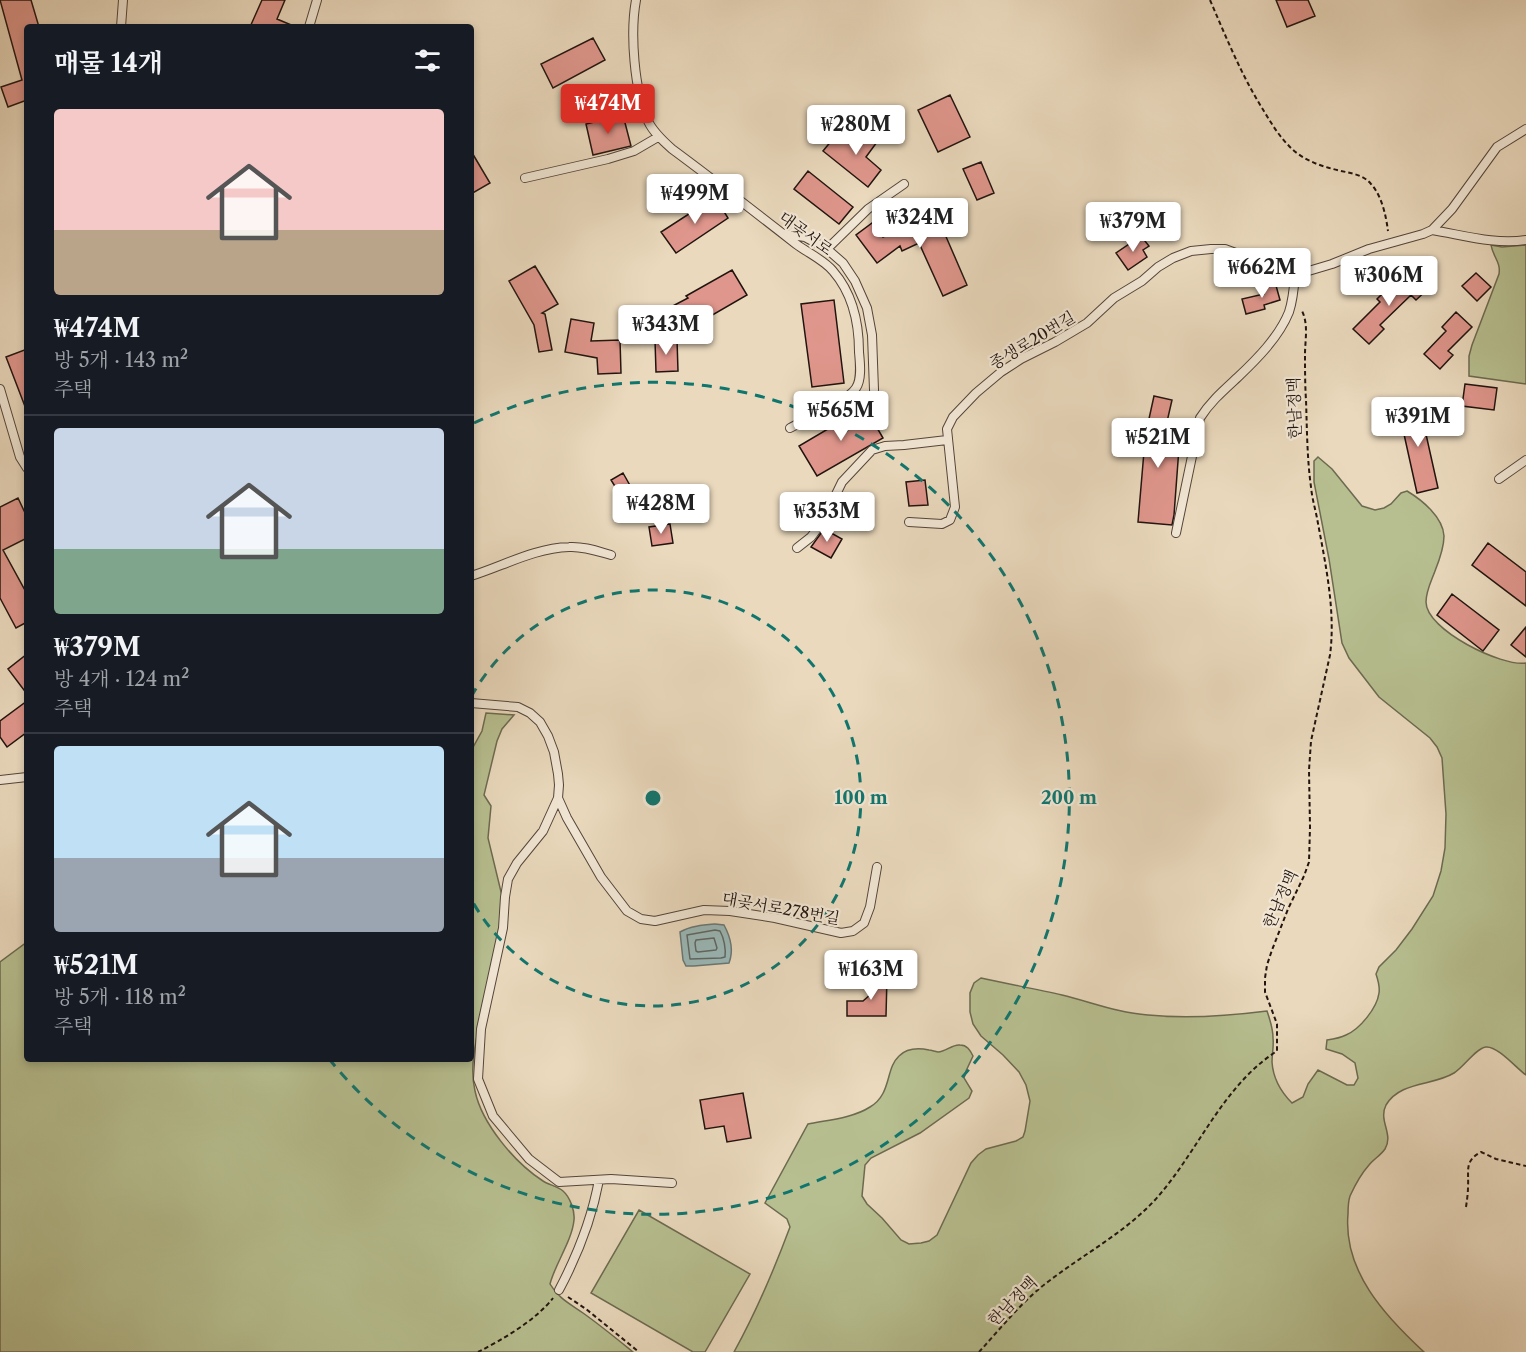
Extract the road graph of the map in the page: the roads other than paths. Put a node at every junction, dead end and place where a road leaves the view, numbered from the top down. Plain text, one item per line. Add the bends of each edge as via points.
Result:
1 (123, 0) edge
2 (317, 0) edge
3 (636, 0) edge
4 (121, 24) edge
5 (310, 24) edge
6 (1526, 129) edge
7 (658, 137) junction
8 (525, 178) dead end
9 (904, 184) dead end
10 (1432, 230) junction
11 (784, 234) junction
12 (1526, 240) edge
13 (827, 249) junction
14 (1295, 275) junction
15 (0, 389) edge
16 (874, 390) dead end
17 (790, 428) dead end
18 (947, 440) junction
19 (1526, 460) edge
20 (24, 463) edge
21 (1499, 479) dead end
22 (909, 522) dead end
23 (1176, 533) dead end
24 (797, 548) dead end
25 (611, 555) dead end
26 (474, 575) edge
27 (474, 703) edge
28 (24, 777) edge
29 (0, 780) edge
30 (558, 798) junction
31 (877, 867) dead end
32 (599, 1180) junction
33 (672, 1183) dead end
34 (559, 1290) road end

1 - 4 lane
2 - 5 lane
3 - 7 lane, 대곶서로 via 633,54 648,120
6 - 10 lane via 1497,147
7 - 8 lane via 634,151
7 - 11 lane, 대곶서로
9 - 13 lane via 867,209
10 - 12 lane via 1489,241
10 - 14 lane
11 - 13 lane via 805,237
11 - 17 lane, 대곶서로 via 832,269 840,280 858,324 860,372 857,387 846,398
13 - 16 lane via 855,280 867,308
14 - 18 lane, 종생로20번길 via 1225,249 1191,251 1173,258 1114,298 1087,323 1001,372 953,417
14 - 23 lane via 1290,311 1283,326 1200,418
15 - 20 lane
18 - 22 lane, 종생로20번길 via 955,507 950,520 942,524
18 - 24 lane via 872,450 842,482 811,537
19 - 21 lane
25 - 26 lane via 571,546 550,549
27 - 30 lane, 대곶서로278번길 via 518,707 540,722 554,752
28 - 29 lane
30 - 31 lane, 대곶서로278번길 via 601,877 627,911 641,919 655,921 704,910 730,910 841,933 853,931 864,923
30 - 32 lane, 대곶서로278번길 via 543,831 508,879 503,928 482,1029 478,1080 493,1116 529,1159 559,1182
32 - 33 lane, 대곶서로278번길
32 - 34 lane via 572,1266

